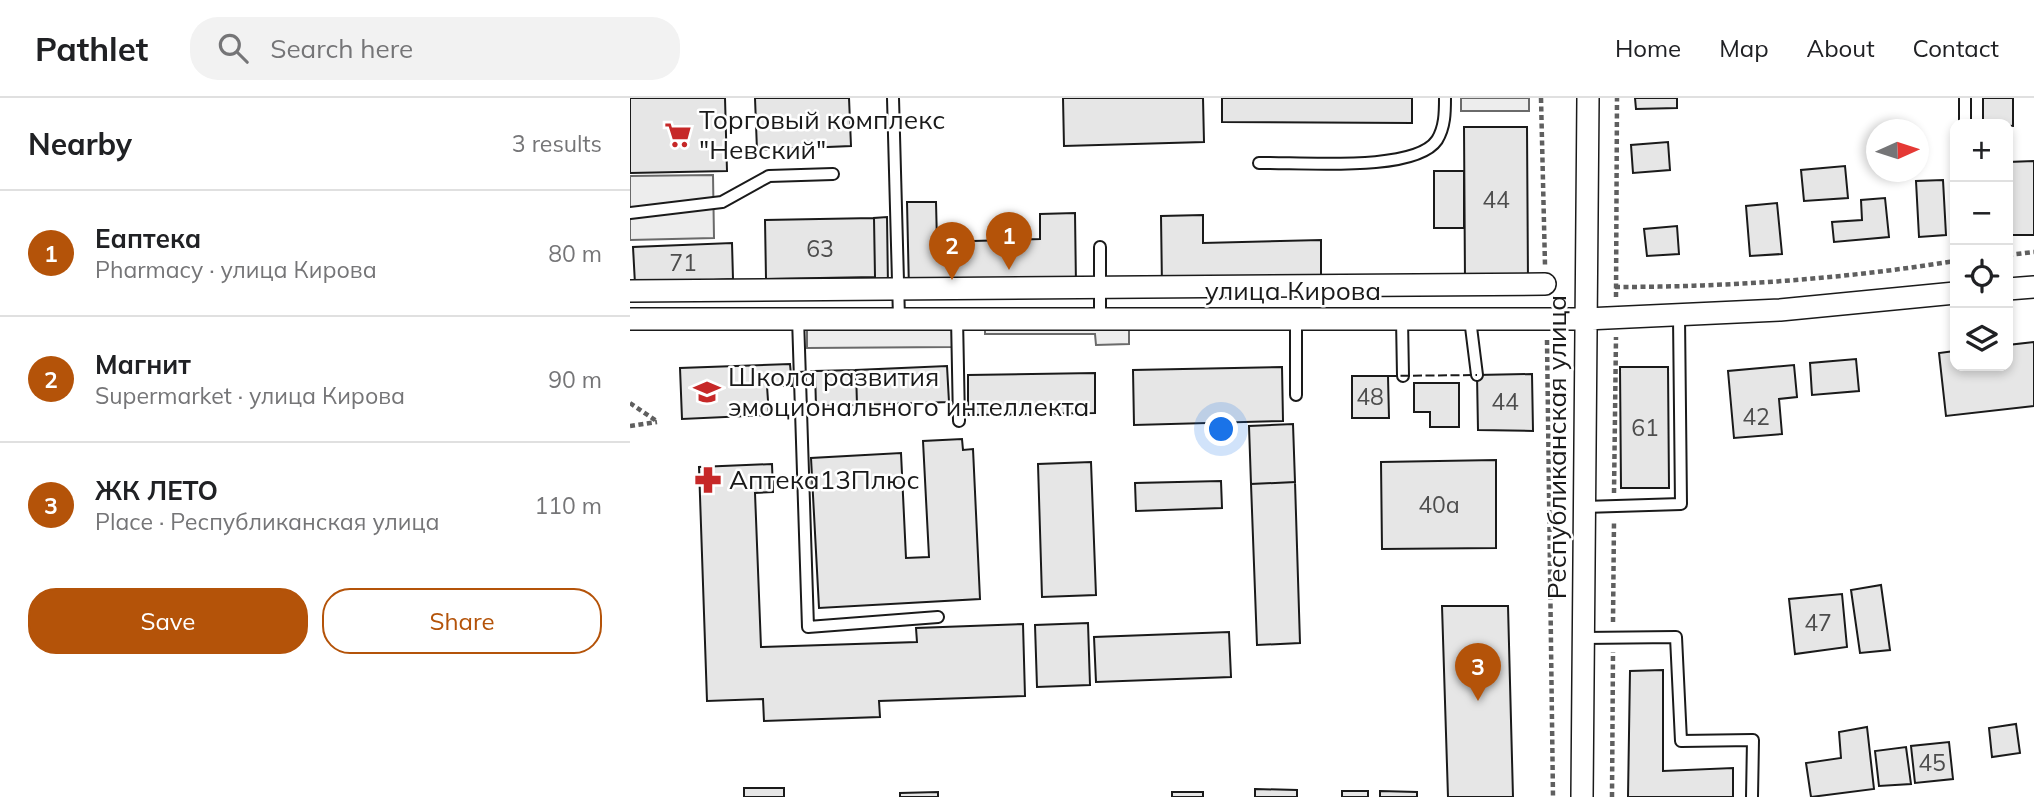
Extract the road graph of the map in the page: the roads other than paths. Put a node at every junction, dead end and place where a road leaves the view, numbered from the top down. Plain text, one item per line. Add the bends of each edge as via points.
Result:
1 (893, 98) edge
2 (1445, 98) edge
3 (1588, 98) edge
4 (1965, 98) edge
5 (1965, 119) edge
6 (1259, 163) dead end
7 (833, 174) dead end
8 (630, 213) edge
9 (1100, 247) dead end
10 (1545, 284) road end
11 (2034, 287) edge
12 (899, 289) junction
13 (2013, 289) edge
14 (630, 291) edge
15 (1950, 293) edge
16 (1679, 317) junction
17 (798, 318) junction
18 (899, 318) junction
19 (957, 318) junction
20 (1100, 318) junction
21 (1296, 318) junction
22 (630, 319) edge
23 (1402, 319) junction
24 (1470, 319) junction
25 (1586, 319) junction
26 (1477, 374) dead end
27 (1402, 376) dead end
28 (1297, 395) dead end
29 (959, 421) dead end
30 (1584, 507) junction
31 (938, 617) dead end
32 (1584, 638) junction
33 (1582, 797) edge
34 (1752, 797) edge

1 - 12 lane
2 - 6 lane via 1444,122 1437,140 1423,153 1396,160
3 - 25 street, Республиканская улица
4 - 5 lane
7 - 8 lane via 769,176 722,202
9 - 20 lane
10 - 12 street
11 - 13 street
12 - 14 street
12 - 18 lane
15 - 16 street, улица Кирова
16 - 25 street, улица Кирова
16 - 30 lane via 1681,504
17 - 18 street, улица Кирова
17 - 22 street, улица Кирова
17 - 31 lane via 808,626
18 - 19 street, улица Кирова
19 - 20 street, улица Кирова
19 - 29 lane
20 - 21 street, улица Кирова
21 - 23 street, улица Кирова
21 - 28 lane
23 - 24 street, улица Кирова
23 - 27 lane
24 - 25 street, улица Кирова
24 - 26 lane
25 - 30 street, Республиканская улица
30 - 32 street, Республиканская улица
32 - 33 street, Республиканская улица
32 - 34 lane via 1676,637 1681,741 1753,740

